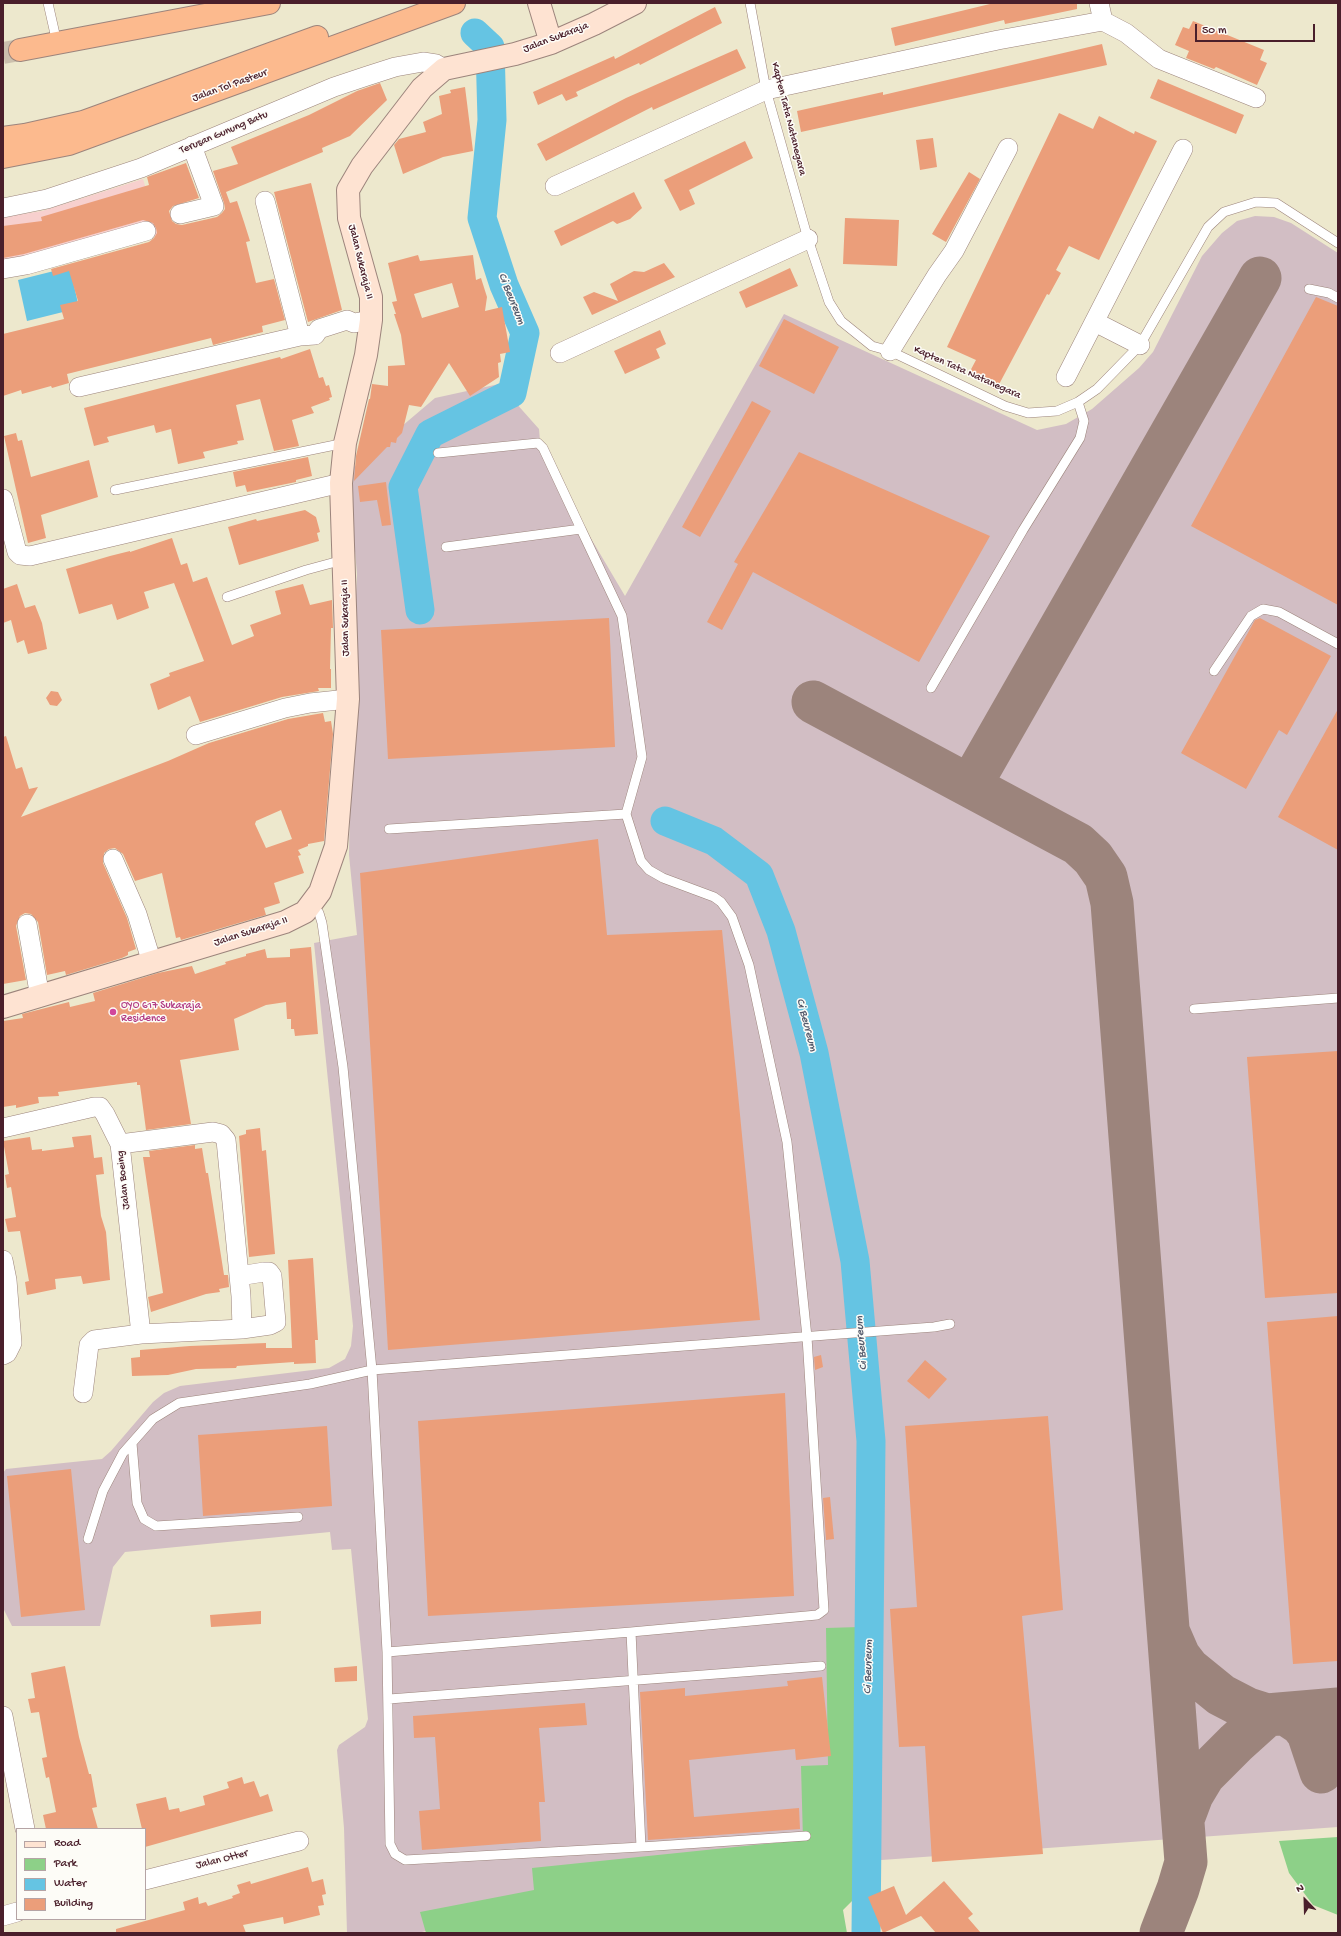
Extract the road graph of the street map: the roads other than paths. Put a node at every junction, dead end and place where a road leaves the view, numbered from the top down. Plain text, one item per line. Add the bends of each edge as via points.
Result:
1 (48, 3) edge
2 (269, 3) edge
3 (411, 3) edge
4 (454, 3) edge
5 (635, 3) edge
6 (750, 3) edge
7 (544, 8) edge
8 (1101, 12) edge
9 (57, 43) junction
10 (551, 43) junction
11 (20, 50) tunnel mouth
12 (441, 72) junction
13 (766, 90) junction
14 (1256, 98) dead end
15 (3, 138) edge
16 (192, 146) junction
17 (1008, 148) dead end
18 (1184, 149) dead end
19 (3, 157) edge
20 (556, 186) dead end
21 (265, 201) dead end
22 (3, 208) edge
23 (180, 214) dead end
24 (146, 231) dead end
25 (808, 239) junction
26 (1338, 243) edge
27 (3, 269) edge
28 (1309, 289) dead end
29 (1338, 298) edge
30 (362, 321) junction
31 (1096, 322) junction
32 (308, 335) junction
33 (1140, 345) junction
34 (890, 351) junction
35 (560, 353) dead end
36 (1066, 378) dead end
37 (79, 387) dead end
38 (1078, 402) junction
39 (345, 443) junction
40 (438, 453) dead end
41 (341, 482) junction
42 (115, 490) dead end
43 (3, 499) edge
44 (581, 529) junction
45 (446, 547) dead end
46 (344, 560) junction
47 (227, 597) dead end
48 (1338, 644) edge
49 (1214, 671) dead end
50 (931, 688) dead end
51 (348, 699) junction
52 (196, 735) dead end
53 (626, 814) junction
54 (389, 828) dead end
55 (113, 859) dead end
56 (312, 904) junction
57 (27, 924) dead end
58 (152, 963) junction
59 (40, 996) junction
60 (1338, 998) edge
61 (3, 1007) edge
62 (1194, 1009) dead end
63 (3, 1128) edge
64 (120, 1144) junction
65 (3, 1260) edge
66 (239, 1276) junction
67 (5, 1280) edge
68 (950, 1324) dead end
69 (242, 1329) junction
70 (141, 1334) junction
71 (806, 1337) junction
72 (3, 1355) edge
73 (372, 1370) junction
74 (83, 1393) dead end
75 (132, 1443) junction
76 (298, 1517) dead end
77 (88, 1539) dead end
78 (630, 1632) junction
79 (387, 1652) junction
80 (821, 1666) dead end
81 (633, 1680) junction
82 (389, 1699) junction
83 (3, 1716) edge
84 (25, 1828) edge
85 (806, 1836) dead end
86 (299, 1841) dead end
87 (641, 1847) junction
88 (146, 1880) edge
89 (16, 1912) edge
90 (3, 1916) edge

1 - 9 lane
2 - 9 highway
3 - 15 highway via 84,122
4 - 19 highway, Jalan Tol Pasteur via 69,144
5 - 10 main road, Jalan Sukaraja
6 - 13 lane, Kapten Tata Natanegara
7 - 10 main road
8 - 13 street via 990,42
8 - 14 street via 1159,59
9 - 11 highway
10 - 12 main road, Jalan Sukaraja
12 - 16 street, Terusan Gunung Batu via 367,76 334,87
12 - 30 main road, Jalan Sukaraja II via 422,88 362,166 348,190 349,218 371,297
13 - 20 street
13 - 25 lane, Kapten Tata Natanegara
16 - 22 street, Terusan Gunung Batu via 141,168 28,204
16 - 23 street via 214,206
17 - 34 street via 954,251
18 - 31 street
21 - 32 street
24 - 27 street via 26,265
25 - 34 lane, Kapten Tata Natanegara via 829,302 841,321 872,346
25 - 35 street
26 - 33 lane, Kapten Tata Natanegara via 1276,203 1256,202 1224,212 1208,227
28 - 29 lane via 1329,293
30 - 32 street via 350,331 321,341
30 - 39 main road, Jalan Sukaraja II via 366,355
31 - 33 street
31 - 36 street
32 - 37 street
33 - 38 lane, Kapten Tata Natanegara via 1097,389
34 - 38 lane, Kapten Tata Natanegara via 1005,406 1028,413 1057,411
38 - 50 lane via 1084,421 1080,438
39 - 41 main road, Jalan Sukaraja II
39 - 42 lane
40 - 44 lane via 538,443 543,448
41 - 43 street via 30,556 17,552
41 - 46 main road, Jalan Sukaraja II
44 - 45 lane
44 - 53 lane via 622,616 642,757
46 - 47 lane
46 - 51 main road, Jalan Sukaraja II
48 - 49 lane via 1279,612 1262,609 1251,616
51 - 52 street via 285,708
51 - 56 main road, Jalan Sukaraja II via 336,846 320,892
53 - 54 lane
53 - 71 lane via 641,861 649,870 721,902 732,917 749,965 787,1142
55 - 58 street via 137,914
56 - 58 main road, Jalan Sukaraja II via 300,915 285,922
56 - 73 lane via 322,922 343,1067
57 - 59 street
58 - 59 main road, Jalan Sukaraja II
59 - 61 main road, Jalan Sukaraja II
60 - 62 lane
63 - 64 street, Jalan Boeing via 100,1107
64 - 66 street via 213,1132 221,1134 226,1140
64 - 70 street, Jalan Boeing
65 - 67 street
66 - 69 street
66 - 69 street via 269,1272 272,1276 277,1317 276,1322 270,1325
67 - 72 street via 12,1343
68 - 71 lane
69 - 70 street
70 - 74 street via 94,1340 89,1345
71 - 73 lane
71 - 78 lane via 824,1610 817,1615
73 - 75 lane via 310,1384 179,1403 153,1419
73 - 79 lane
75 - 76 lane via 137,1504 144,1519 156,1526
75 - 77 lane via 123,1453 102,1490
78 - 79 lane
78 - 81 lane
79 - 82 lane
80 - 81 lane
81 - 82 lane
81 - 87 lane
82 - 87 lane via 390,1844 395,1854 405,1860
83 - 84 street
85 - 87 lane
86 - 88 street, Jalan Otter
89 - 90 street

